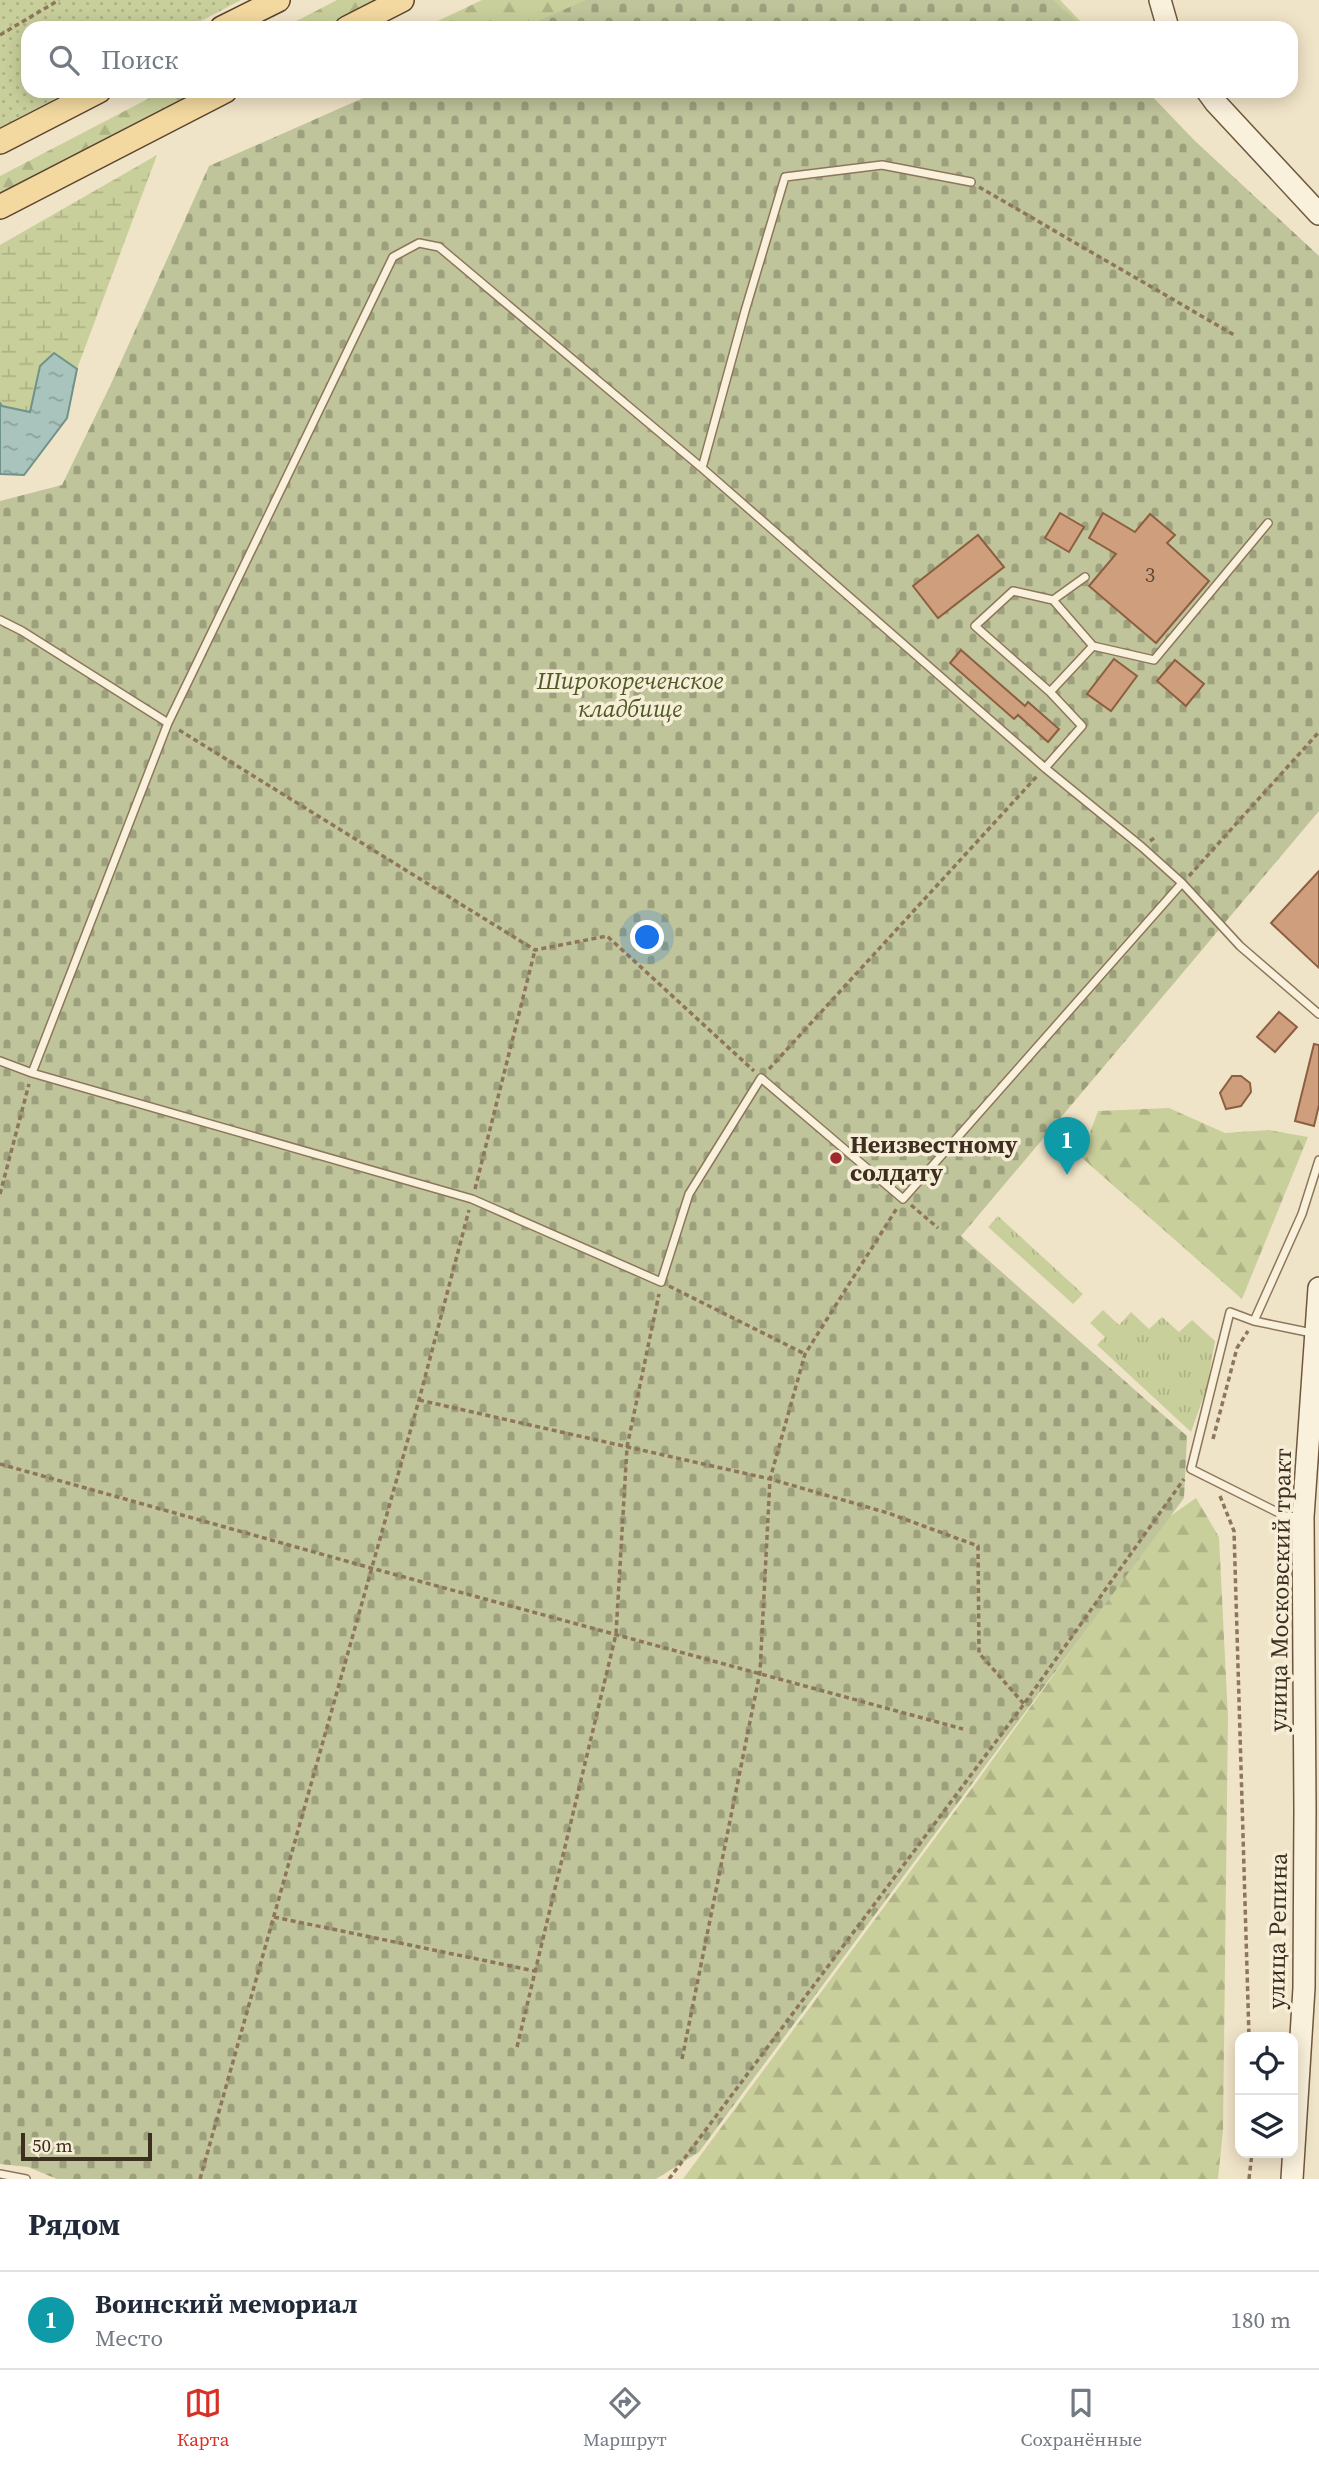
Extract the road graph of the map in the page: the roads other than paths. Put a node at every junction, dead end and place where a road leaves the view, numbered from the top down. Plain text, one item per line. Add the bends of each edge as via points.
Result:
1 (278, 0) edge
2 (402, 0) edge
3 (1160, 0) edge
4 (236, 21) edge
5 (361, 21) edge
6 (1166, 21) edge
7 (85, 98) edge
8 (211, 98) edge
9 (1213, 98) edge
10 (0, 142) edge
11 (971, 182) road end
12 (0, 207) edge
13 (1319, 214) edge
14 (702, 468) junction
15 (1268, 523) dead end
16 (1084, 577) dead end
17 (1054, 600) junction
18 (0, 620) edge
19 (1093, 646) junction
20 (1050, 692) junction
21 (168, 723) junction
22 (1045, 768) junction
23 (1182, 883) junction
24 (1319, 1014) edge
25 (0, 1061) edge
26 (32, 1073) junction
27 (1319, 1160) edge
28 (1319, 1288) edge
29 (1254, 1321) junction
30 (1316, 1333) junction
31 (1303, 1517) junction
32 (1305, 1809) joint
33 (0, 2174) edge
34 (26, 2179) edge
35 (1292, 2179) edge

1 - 4 main road
2 - 5 main road
3 - 6 main road
7 - 10 main road
8 - 12 main road
9 - 13 main road
11 - 14 lane via 882,165 785,177
14 - 21 lane via 439,247 419,243 393,257
14 - 22 lane
15 - 19 lane via 1154,660
16 - 17 lane
17 - 19 lane
17 - 20 lane via 1013,591 975,626
18 - 21 lane
19 - 20 lane
20 - 22 lane via 1082,726
21 - 26 lane
22 - 23 lane
23 - 24 lane via 1240,946
23 - 26 lane via 903,1199 761,1078 689,1194 661,1282 472,1199
25 - 26 lane
27 - 29 lane via 1302,1214
28 - 30 main road, улица Московский тракт
29 - 30 lane
29 - 31 lane via 1230,1312 1191,1469 1285,1517
30 - 31 main road, улица Московский тракт
31 - 32 main road, улица Московский тракт
32 - 35 main road, улица Репина via 1308,1988
33 - 34 lane

